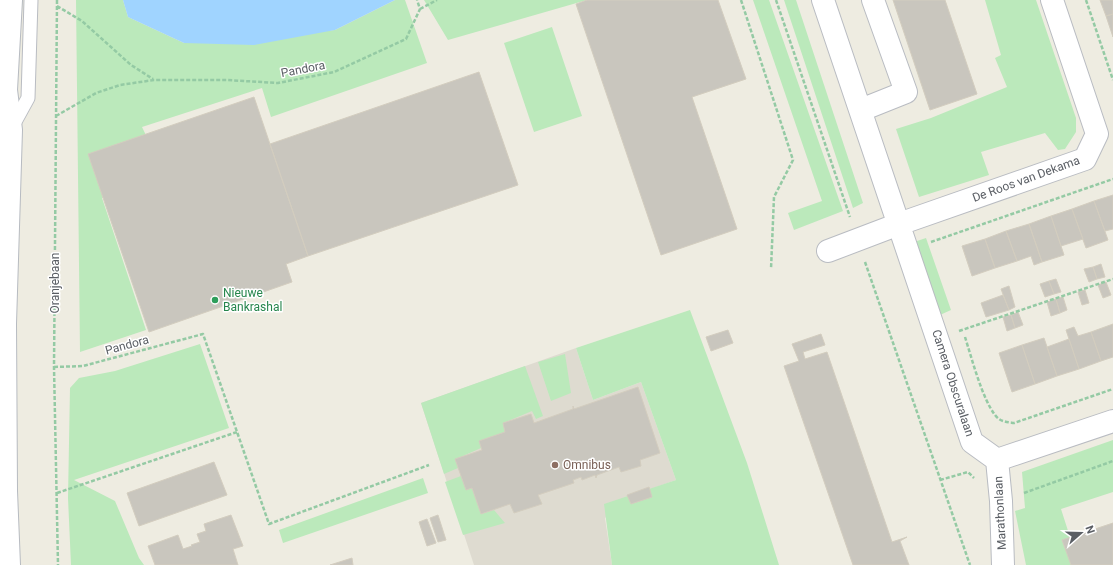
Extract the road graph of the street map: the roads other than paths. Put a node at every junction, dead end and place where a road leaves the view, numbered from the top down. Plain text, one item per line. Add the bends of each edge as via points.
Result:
1 (11, 0) edge
2 (31, 0) edge
3 (823, 0) edge
4 (873, 0) edge
5 (1052, 0) edge
6 (861, 110) junction
7 (10, 130) junction
8 (899, 224) junction
9 (828, 250) dead end
10 (1113, 421) edge
11 (996, 460) junction
12 (10, 565) edge
13 (1003, 565) edge

1 - 7 street via 6,90
2 - 7 lane via 28,98
3 - 6 street, Camera Obscuralaan
4 - 6 street via 906,92
5 - 8 street, De Roos van Dekama via 1097,134 1084,159
6 - 8 street, Camera Obscuralaan
7 - 12 street via 4,324 6,491
8 - 9 street
8 - 11 street, Camera Obscuralaan via 972,442
10 - 11 street
11 - 13 street, Marathonlaan via 1001,501

